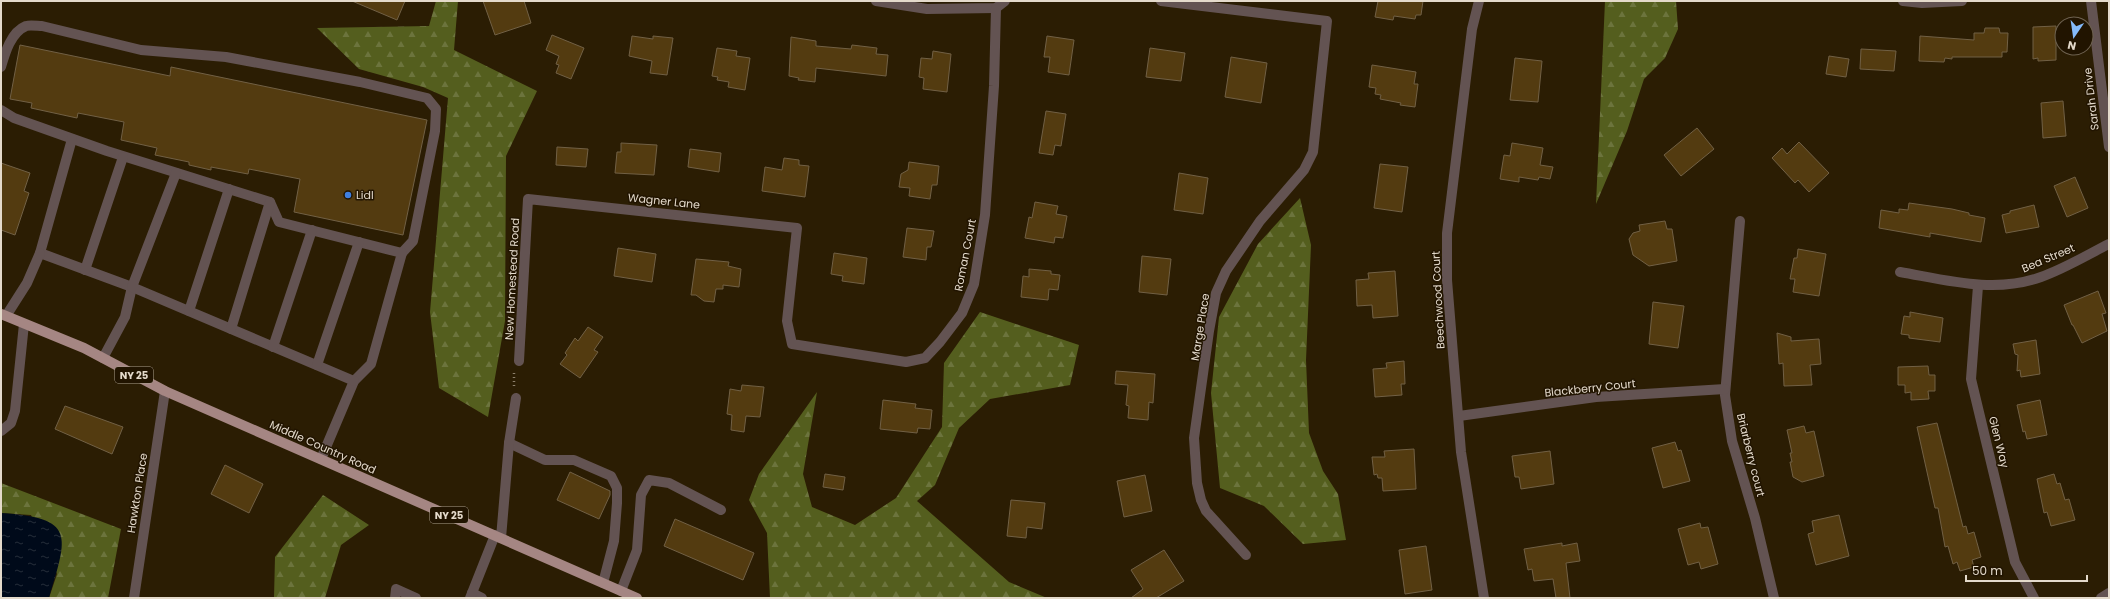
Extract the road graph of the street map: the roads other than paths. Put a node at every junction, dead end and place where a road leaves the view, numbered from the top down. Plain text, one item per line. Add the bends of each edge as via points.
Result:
1 (876, 1) edge
2 (1005, 1) edge
3 (1161, 1) edge
4 (1479, 1) edge
5 (1903, 1) edge
6 (1962, 1) edge
7 (2091, 1) edge
8 (1243, 5) edge
9 (996, 8) junction
10 (1, 66) edge
11 (1, 110) edge
12 (72, 139) junction
13 (2109, 147) edge
14 (123, 156) junction
15 (176, 173) junction
16 (229, 189) junction
17 (528, 199) joint
18 (270, 202) junction
19 (1740, 221) dead end
20 (797, 228) joint
21 (312, 230) junction
22 (359, 242) junction
23 (2109, 244) edge
24 (40, 253) junction
25 (401, 254) junction
26 (85, 270) junction
27 (1900, 272) dead end
28 (1978, 286) junction
29 (132, 287) junction
30 (189, 311) junction
31 (4, 315) edge
32 (24, 324) junction
33 (231, 329) junction
34 (273, 347) junction
35 (103, 358) junction
36 (519, 362) road end
37 (317, 365) junction
38 (354, 381) junction
39 (1725, 389) junction
40 (165, 391) junction
41 (516, 398) road end
42 (1459, 416) junction
43 (1, 431) edge
44 (509, 443) junction
45 (321, 459) junction
46 (721, 510) dead end
47 (498, 537) junction
48 (1246, 555) dead end
49 (603, 583) junction
50 (621, 591) junction
51 (2109, 594) edge
52 (471, 596) edge
53 (134, 598) edge
54 (395, 598) edge
55 (416, 598) edge
56 (482, 598) edge
57 (637, 598) edge
58 (1484, 598) edge
59 (1774, 598) edge
60 (2034, 598) edge
61 (2102, 598) edge

1 - 9 street via 927,9
2 - 9 street
3 - 8 street
4 - 42 street, Beechwood Court via 1472,29 1447,233 1447,280
5 - 6 street
7 - 13 street, Sarah Drive
8 - 48 street, Marge Place via 1327,21 1313,152 1304,170 1260,221 1226,271 1216,293 1209,331 1194,438 1197,483 1206,511
9 - 20 street, Roman Court via 986,207 974,284 962,313 940,342 924,358 906,362 792,344 787,321
10 - 25 street via 16,33 27,26 42,26 141,50 226,57 360,82 427,98 436,109 434,131 414,242
11 - 12 street via 14,118
12 - 14 street
12 - 24 street
14 - 15 street
14 - 26 street
15 - 16 street
15 - 29 street
16 - 18 street
16 - 30 street
17 - 20 street, Wagner Lane
17 - 36 street, New Homestead Road
18 - 21 street via 278,222
18 - 33 street
19 - 39 street, Briarberry court
21 - 22 street
21 - 34 street
22 - 25 street
22 - 37 street
23 - 28 street, Bea Street via 2041,277 2022,283
24 - 26 street
24 - 31 street via 27,283
25 - 38 street via 371,364
26 - 29 street
27 - 28 street, Bea Street
28 - 60 street, Glen Way via 1971,379 2016,562
29 - 30 street
29 - 35 street via 125,317
30 - 33 street
31 - 32 main road, Middle Country Road / NY 25
32 - 35 main road, Middle Country Road / NY 25
32 - 43 street via 15,411 11,423
33 - 34 street
34 - 37 street
35 - 40 main road, Middle Country Road / NY 25
37 - 38 street
38 - 45 street
39 - 42 street, Blackberry Court via 1596,397
39 - 59 street, Briarberry court via 1732,441 1755,518
40 - 45 main road, Middle Country Road / NY 25
40 - 53 street, Hawkton Place
41 - 44 street
42 - 58 street, Beechwood Court
44 - 47 street
44 - 49 street via 545,460 574,460 611,476 617,488 617,503 614,540
45 - 47 main road, Middle Country Road / NY 25
46 - 50 street via 670,483 649,480 641,495 637,550
47 - 49 main road, Middle Country Road / NY 25
47 - 52 street
49 - 50 main road, Middle Country Road / NY 25
50 - 57 main road, Middle Country Road / NY 25
51 - 61 street
52 - 56 street
54 - 55 street via 396,589

